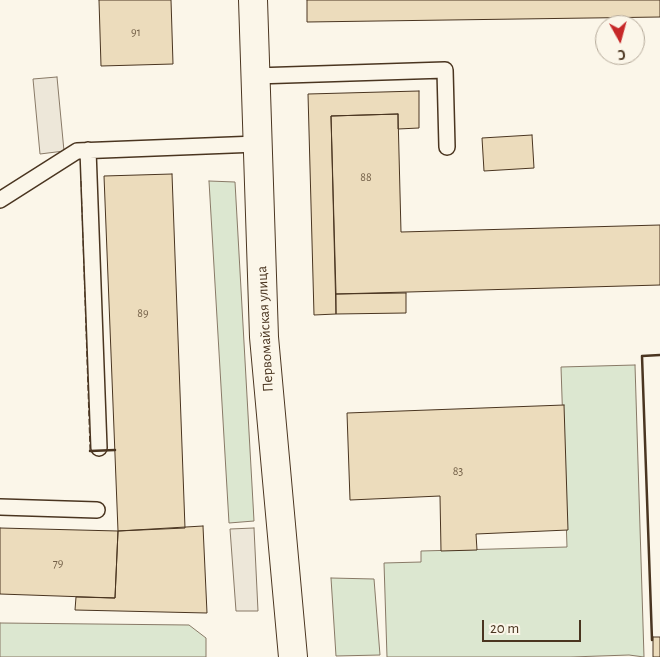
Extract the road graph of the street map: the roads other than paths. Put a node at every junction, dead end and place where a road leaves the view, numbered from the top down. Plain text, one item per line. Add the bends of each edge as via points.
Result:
1 (253, 0) edge
2 (255, 76) junction
3 (257, 144) junction
4 (447, 147) dead end
5 (88, 150) junction
6 (0, 200) edge
7 (99, 448) dead end
8 (0, 506) edge
9 (97, 510) dead end
10 (293, 657) edge

1 - 2 street, Первомайская улица
2 - 3 street, Первомайская улица
2 - 4 lane via 445,70
3 - 5 lane
3 - 10 street, Первомайская улица via 264,337
5 - 6 lane via 77,151
5 - 7 lane
8 - 9 lane

